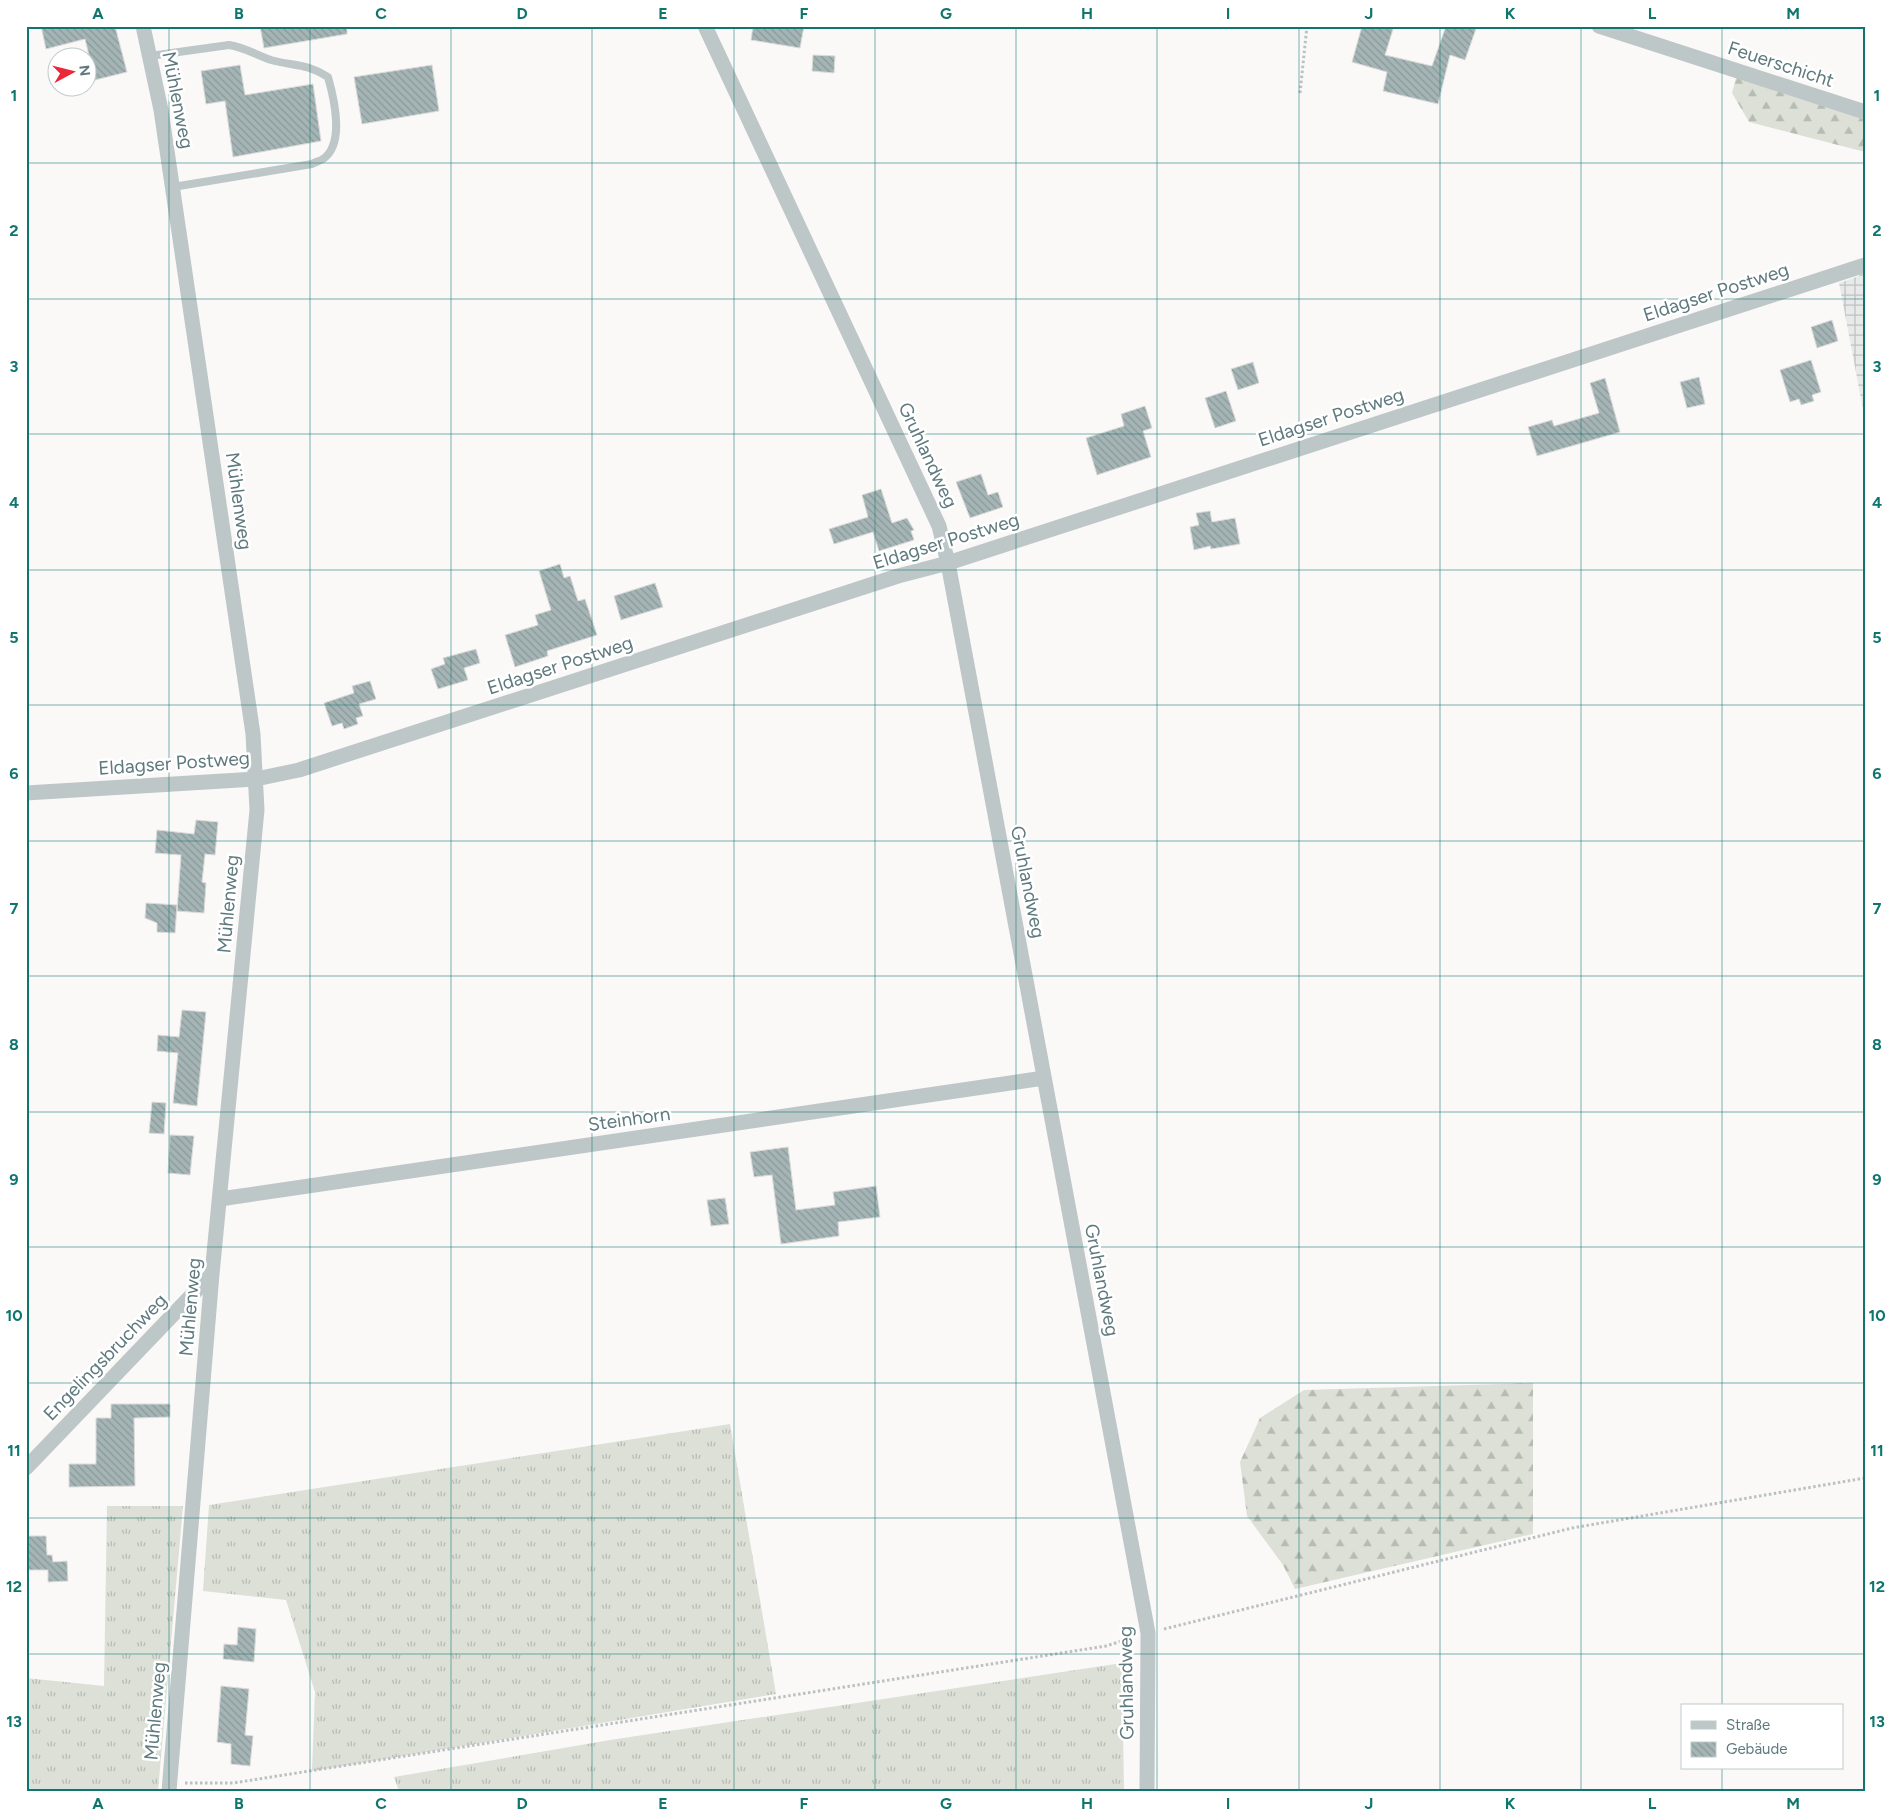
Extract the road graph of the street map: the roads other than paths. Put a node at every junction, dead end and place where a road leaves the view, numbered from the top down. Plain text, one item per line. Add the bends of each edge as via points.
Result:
1 (143, 26) edge
2 (705, 26) edge
3 (1599, 26) edge
4 (150, 56) junction
5 (1865, 112) edge
6 (173, 187) junction
7 (1865, 265) edge
8 (948, 563) junction
9 (256, 779) junction
10 (26, 793) edge
11 (1044, 1078) junction
12 (220, 1199) junction
13 (212, 1274) junction
14 (26, 1468) edge
15 (169, 1787) edge
16 (1147, 1791) edge

1 - 4 street, Mühlenweg
2 - 8 street, Gruhlandweg via 939,526
3 - 5 street, Feuerschicht
4 - 6 street, Mühlenweg
4 - 6 lane via 229,45 241,47 273,60 318,70 328,76 333,94 337,130 333,148 324,159 312,164
6 - 9 street, Mühlenweg via 251,725
7 - 8 street, Eldagser Postweg
8 - 9 street, Eldagser Postweg via 898,576 299,770
8 - 11 street, Gruhlandweg
9 - 10 street, Eldagser Postweg
9 - 12 street, Mühlenweg via 257,810
11 - 12 street, Steinhorn
11 - 16 street, Gruhlandweg via 1148,1633
12 - 13 street, Mühlenweg
13 - 14 street, Engelingsbruchweg
13 - 15 street, Mühlenweg

